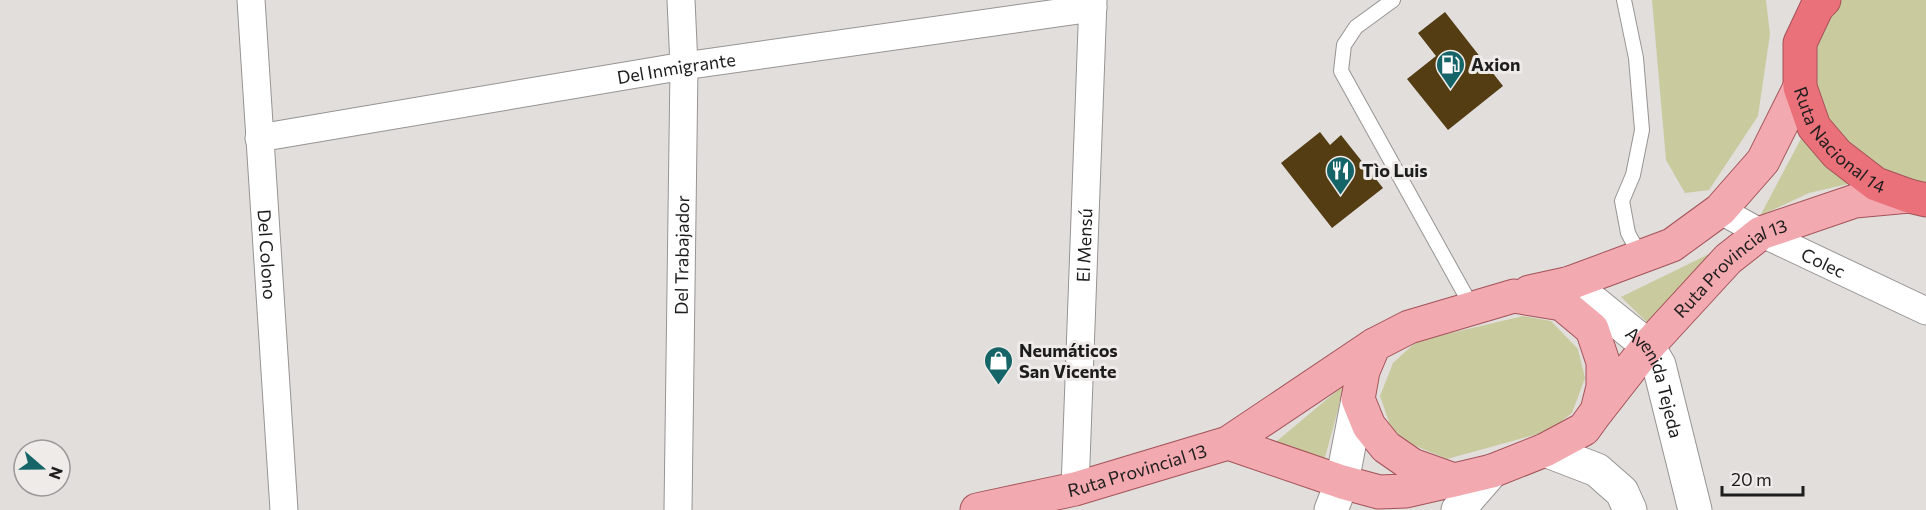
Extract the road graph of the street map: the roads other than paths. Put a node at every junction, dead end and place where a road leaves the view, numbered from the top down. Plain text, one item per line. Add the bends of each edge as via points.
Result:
1 (251, 0) edge
2 (681, 0) edge
3 (1393, 0) edge
4 (1624, 0) edge
5 (1794, 0) edge
6 (1824, 0) edge
7 (1093, 4) edge
8 (1800, 43) junction
9 (684, 66) junction
10 (1800, 87) junction
11 (259, 138) junction
12 (1917, 198) edge
13 (1720, 210) junction
14 (1761, 233) junction
15 (1641, 257) junction
16 (1570, 283) junction
17 (1514, 296) junction
18 (1472, 307) junction
19 (1926, 311) edge
20 (1374, 345) junction
21 (1648, 346) junction
22 (1358, 399) junction
23 (1597, 411) junction
24 (1228, 443) junction
25 (1545, 450) junction
26 (1075, 489) junction
27 (1456, 495) edge
28 (1336, 496) edge
29 (284, 510) edge
30 (678, 510) edge
31 (976, 510) edge
32 (1630, 510) edge
33 (1695, 510) edge

1 - 11 street, Del Colono
2 - 9 street, Del Trabajador
3 - 18 lane via 1356,27 1344,45 1341,71
4 - 15 lane via 1636,58 1642,130 1633,175 1622,201 1628,233
5 - 8 highway, Ruta Nacional 14
6 - 8 highway, Ruta Nacional 14
7 - 9 street, Del Inmigrante
7 - 26 street, El Mensú
8 - 10 highway, Ruta Nacional 14
9 - 11 street, Del Inmigrante
9 - 30 street, Del Trabajador
10 - 12 highway, Ruta Nacional 14 via 1814,127 1837,154 1876,184
10 - 13 main road via 1763,161
11 - 29 street, Del Colono
12 - 14 main road, Ruta Provincial 13 via 1854,201
13 - 14 street, Colec
13 - 15 main road via 1672,244
14 - 19 street, Colec
14 - 21 main road, Ruta Provincial 13 via 1728,259
15 - 16 main road
16 - 17 main road
16 - 21 main road, Avenida Tejeda
17 - 18 main road, Ruta Provincial 13
17 - 23 main road via 1562,304 1592,329 1603,362 1604,387
18 - 20 main road, Ruta Provincial 13 via 1409,327
20 - 22 main road via 1363,371
20 - 24 main road, Ruta Provincial 13
21 - 23 main road, Ruta Provincial 13
21 - 33 main road, Avenida Tejeda via 1659,365
22 - 27 main road via 1369,426 1386,447
22 - 28 main road
23 - 25 main road, Ruta Provincial 13 via 1584,429
24 - 26 main road, Ruta Provincial 13
24 - 28 main road, Ruta Provincial 13
25 - 27 main road, Ruta Provincial 13 via 1492,471
25 - 32 main road via 1597,470 1622,492
26 - 31 main road, Ruta Provincial 13
27 - 28 main road, Ruta Provincial 13 via 1406,491

